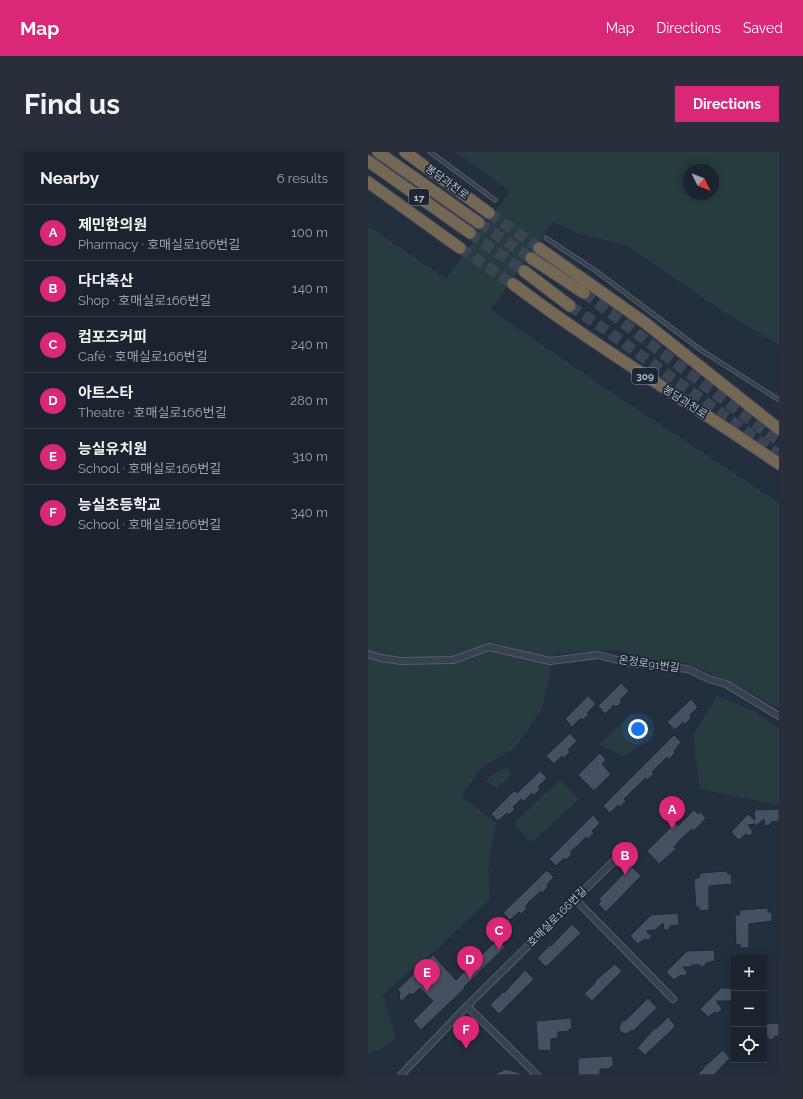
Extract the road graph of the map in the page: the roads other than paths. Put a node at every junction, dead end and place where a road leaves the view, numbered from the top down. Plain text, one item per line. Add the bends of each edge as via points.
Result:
1 (378, 152) edge
2 (405, 152) edge
3 (430, 152) edge
4 (368, 161) edge
5 (368, 182) edge
6 (495, 200) dead end
7 (489, 213) tunnel mouth
8 (479, 223) tunnel mouth
9 (470, 233) tunnel mouth
10 (546, 238) dead end
11 (460, 248) tunnel mouth
12 (539, 248) tunnel mouth
13 (531, 258) tunnel mouth
14 (524, 271) tunnel mouth
15 (513, 284) tunnel mouth
16 (584, 293) tunnel mouth
17 (570, 306) tunnel mouth
18 (779, 400) edge
19 (779, 429) edge
20 (779, 464) edge
21 (368, 654) edge
22 (779, 716) edge
23 (629, 846) dead end
24 (575, 899) junction
25 (673, 999) dead end
26 (467, 1006) junction
27 (401, 1075) edge
28 (537, 1075) edge

1 - 8 highway, 17
2 - 7 highway, 봉담과천로
3 - 6 lane
4 - 9 highway, 17
5 - 11 highway
10 - 18 lane via 596,271 701,350
12 - 19 highway via 644,322
13 - 16 highway
14 - 17 highway
15 - 20 highway, 봉담과천로 / 309 via 598,345
21 - 22 street, 온정로91번길 via 401,661 453,660 489,647 550,662 598,655 629,663 688,669 726,684
23 - 24 street, 호매실로166번길
24 - 25 street
24 - 26 street, 호매실로166번길
26 - 27 street, 호매실로166번길
26 - 28 street

